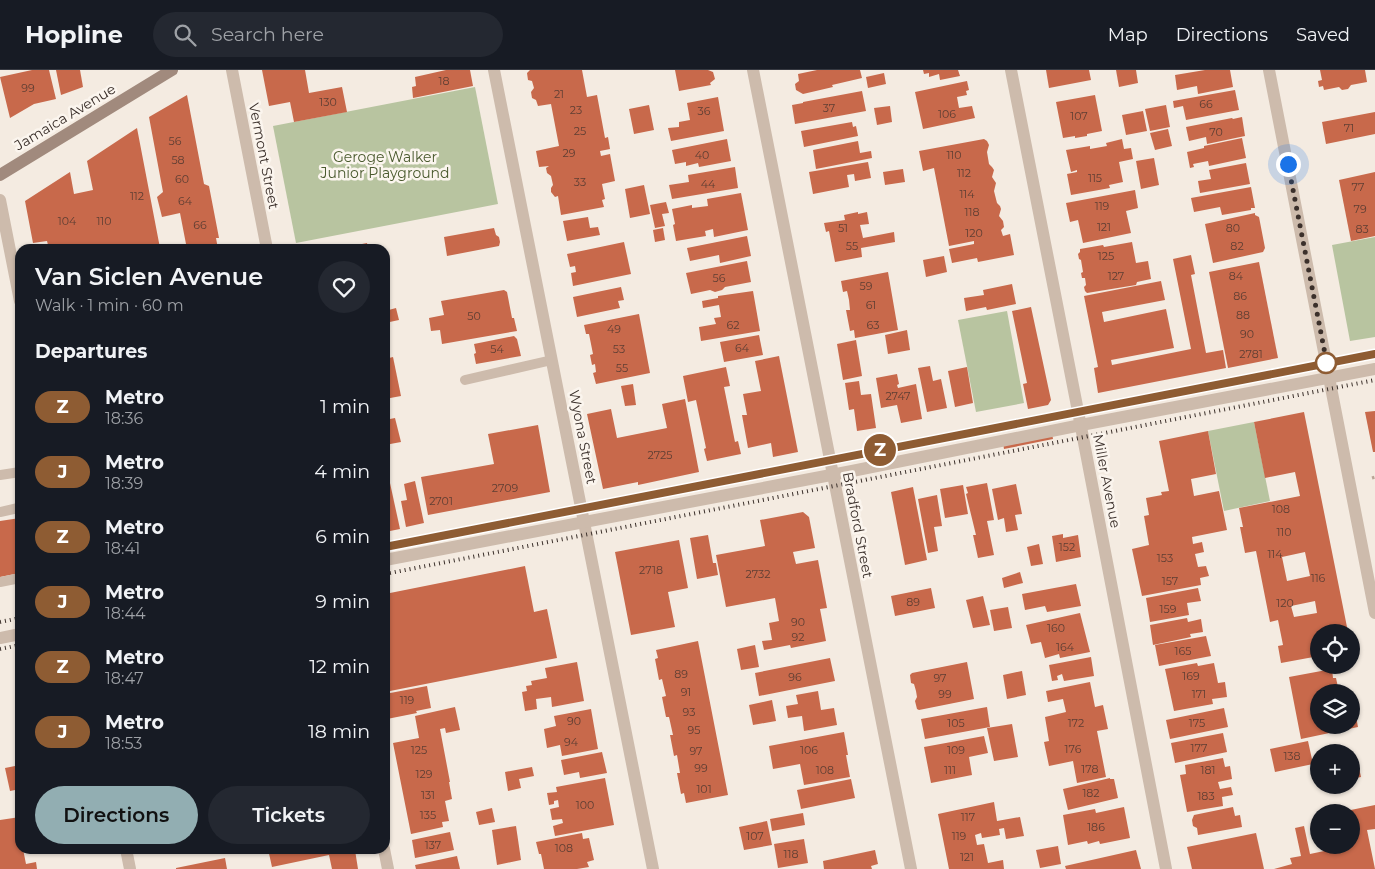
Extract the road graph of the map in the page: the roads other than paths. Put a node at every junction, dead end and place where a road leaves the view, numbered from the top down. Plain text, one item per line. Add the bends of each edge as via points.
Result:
1 (172, 70) edge
2 (232, 70) edge
3 (494, 70) edge
4 (753, 70) edge
5 (1011, 70) edge
6 (1269, 70) edge
7 (0, 175) edge
8 (0, 200) edge
9 (265, 244) edge
10 (15, 276) edge
11 (552, 360) junction
12 (1375, 369) edge
13 (1330, 378) junction
14 (465, 380) dead end
15 (1081, 425) junction
16 (15, 473) edge
17 (833, 474) junction
18 (0, 475) edge
19 (15, 509) edge
20 (0, 512) edge
21 (585, 522) junction
22 (390, 559) edge
23 (15, 579) edge
24 (0, 582) edge
25 (1375, 613) edge
26 (15, 635) edge
27 (0, 638) edge
28 (127, 854) edge
29 (385, 854) edge
30 (130, 869) edge
31 (388, 869) edge
32 (653, 869) edge
33 (911, 869) edge
34 (1166, 869) edge

1 - 7 main road, Jamaica Avenue
2 - 9 street, Vermont Street
3 - 11 street, Wyona Street
4 - 17 street, Bradford Street
5 - 15 street, Miller Avenue
6 - 13 street
8 - 10 street
11 - 14 lane
11 - 21 street, Wyona Street
12 - 13 street
13 - 15 street
13 - 25 street
15 - 17 street
15 - 34 street, Miller Avenue
16 - 18 lane
17 - 21 street
17 - 33 street, Bradford Street
19 - 20 lane
21 - 22 street
21 - 32 street, Wyona Street
23 - 24 lane
26 - 27 street
28 - 30 street
29 - 31 street

